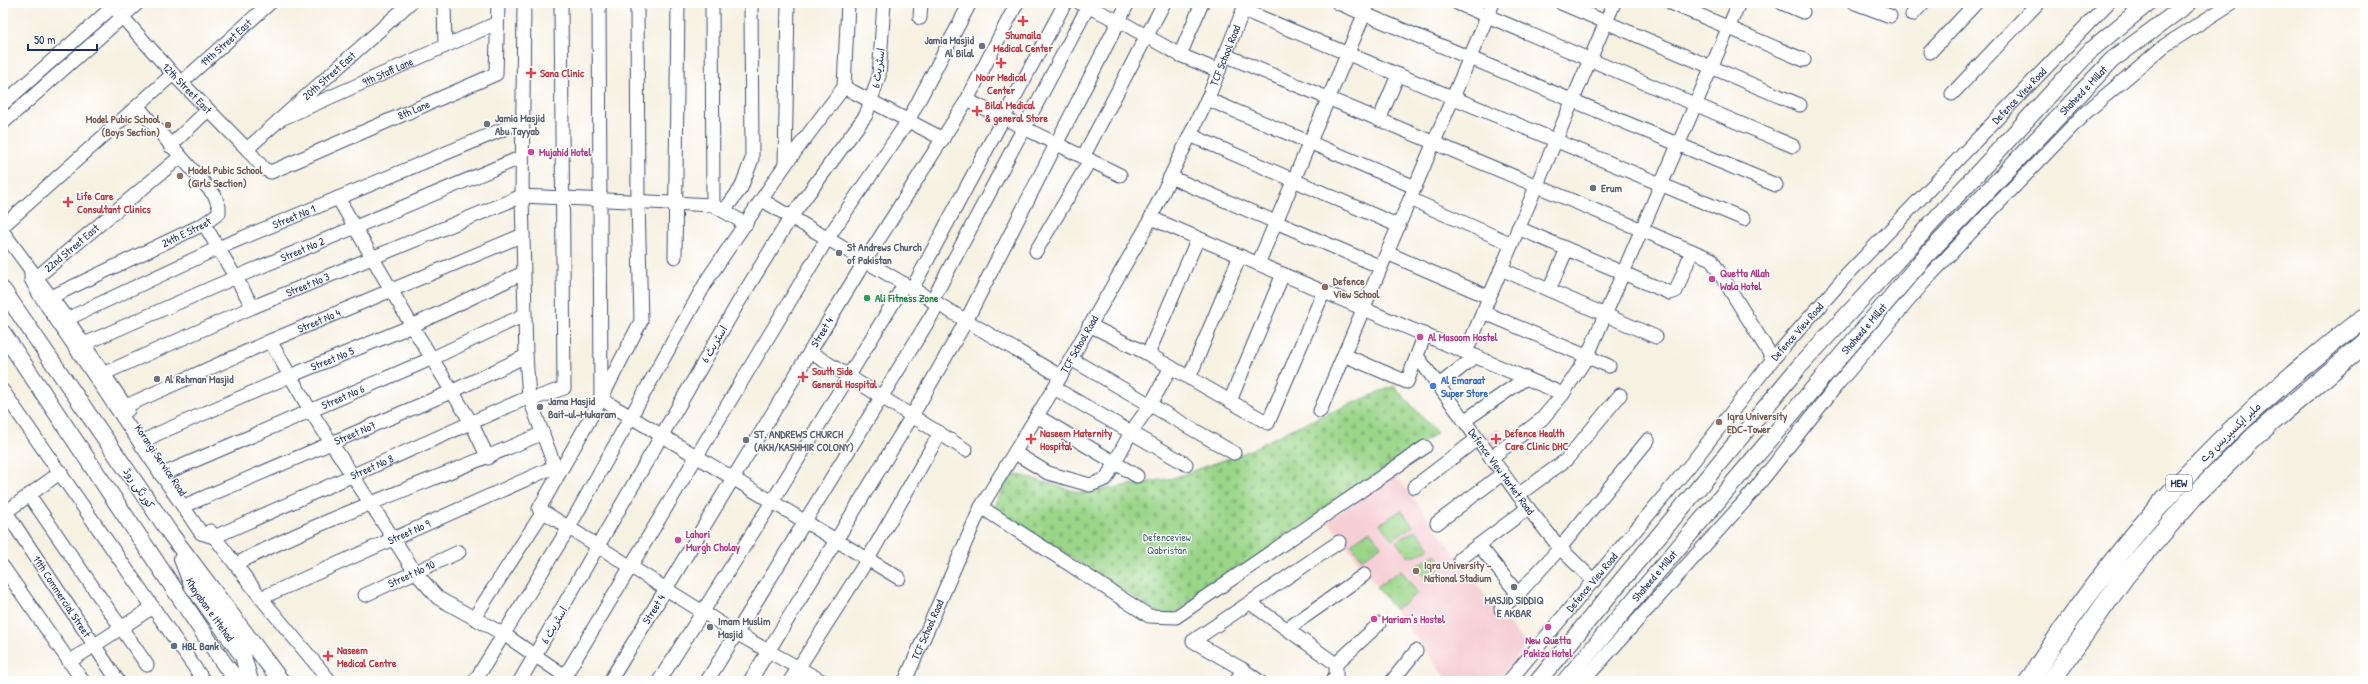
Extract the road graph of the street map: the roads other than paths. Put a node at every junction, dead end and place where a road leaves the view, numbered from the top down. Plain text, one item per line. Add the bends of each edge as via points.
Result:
1 (138, 3) edge
2 (270, 3) edge
3 (410, 3) edge
4 (444, 3) edge
5 (498, 3) edge
6 (524, 3) edge
7 (561, 3) edge
8 (599, 3) edge
9 (637, 3) edge
10 (678, 3) edge
11 (712, 3) edge
12 (751, 3) edge
13 (788, 3) edge
14 (848, 3) edge
15 (884, 3) edge
16 (921, 3) edge
17 (970, 3) edge
18 (1017, 3) edge
19 (1065, 3) edge
20 (1128, 3) edge
21 (1164, 3) edge
22 (1202, 3) edge
23 (1338, 3) edge
24 (1457, 3) edge
25 (1493, 3) edge
26 (1561, 3) edge
27 (1614, 3) edge
28 (1671, 3) edge
29 (1739, 3) edge
30 (1782, 3) edge
31 (1855, 3) edge
32 (1923, 3) edge
33 (1976, 3) edge
34 (2038, 3) edge
35 (2108, 3) edge
36 (2148, 3) edge
37 (2189, 3) edge
38 (2232, 3) edge
39 (114, 4) edge
40 (1086, 4) edge
41 (1245, 6) edge
42 (1367, 8) edge
43 (1803, 12) dead end
44 (1912, 15) dead end
45 (123, 16) junction
46 (1487, 16) junction
47 (1890, 16) dead end
48 (920, 18) dead end
49 (1119, 21) junction
50 (1606, 22) junction
51 (497, 23) junction
52 (1728, 28) junction
53 (1146, 37) junction
54 (446, 46) junction
55 (1930, 52) dead end
56 (1348, 54) junction
57 (1180, 55) junction
58 (1225, 55) junction
59 (1470, 58) junction
60 (1590, 59) junction
61 (1804, 60) dead end
62 (1712, 67) junction
63 (1213, 69) junction
64 (1398, 75) junction
65 (177, 78) junction
66 (844, 87) junction
67 (1952, 94) dead end
68 (1453, 98) junction
69 (1207, 99) junction
70 (1330, 99) junction
71 (967, 100) junction
72 (1572, 100) junction
73 (872, 102) junction
74 (3, 104) edge
75 (1696, 104) junction
76 (1800, 105) dead end
77 (138, 107) junction
78 (208, 110) junction
79 (1003, 118) junction
80 (279, 120) junction
81 (1379, 120) junction
82 (523, 121) junction
83 (908, 121) junction
84 (3, 123) edge
85 (1024, 129) junction
86 (1190, 135) junction
87 (943, 139) junction
88 (1555, 141) junction
89 (1434, 142) junction
90 (1310, 143) junction
91 (1055, 144) junction
92 (1678, 144) junction
93 (170, 146) junction
94 (1793, 146) dead end
95 (247, 149) junction
96 (522, 157) junction
97 (180, 158) junction
98 (1087, 158) junction
99 (785, 165) junction
100 (267, 171) joint
101 (1120, 175) dead end
102 (1170, 177) junction
103 (1294, 182) junction
104 (1660, 184) junction
105 (1537, 185) junction
106 (1776, 185) dead end
107 (1413, 193) junction
108 (522, 196) junction
109 (338, 198) junction
110 (562, 198) junction
111 (600, 200) junction
112 (762, 200) junction
113 (638, 202) junction
114 (676, 203) junction
115 (718, 208) junction
116 (791, 217) junction
117 (1150, 218) junction
118 (1744, 220) dead end
119 (1276, 222) junction
120 (204, 224) junction
121 (746, 224) junction
122 (3, 226) edge
123 (1399, 226) junction
124 (354, 228) junction
125 (1518, 228) junction
126 (1640, 230) junction
127 (3, 232) edge
128 (523, 235) junction
129 (1198, 238) junction
130 (827, 239) junction
131 (1512, 244) junction
132 (8, 248) edge
133 (218, 248) junction
134 (1567, 249) junction
135 (1036, 251) dead end
136 (1692, 251) junction
137 (1387, 253) junction
138 (1240, 256) junction
139 (675, 257) dead end
140 (372, 258) junction
141 (865, 261) junction
142 (1258, 264) junction
143 (1382, 267) junction
144 (1501, 269) junction
145 (34, 273) junction
146 (523, 273) junction
147 (1622, 273) junction
148 (1283, 274) junction
149 (234, 278) junction
150 (908, 287) junction
151 (3, 290) edge
152 (391, 290) junction
153 (1549, 290) junction
154 (1324, 291) junction
155 (51, 297) junction
156 (1489, 297) junction
157 (935, 303) junction
158 (253, 307) junction
159 (1364, 308) junction
160 (1483, 312) junction
161 (1604, 314) junction
162 (524, 315) junction
163 (2365, 318) edge
164 (68, 319) junction
165 (966, 321) junction
166 (1089, 325) junction
167 (412, 326) junction
168 (3, 333) edge
169 (1425, 334) junction
170 (1656, 337) dead end
171 (270, 341) junction
172 (2365, 342) edge
173 (84, 344) junction
174 (810, 352) junction
175 (1148, 354) junction
176 (1471, 354) junction
177 (1344, 355) junction
178 (526, 356) junction
179 (1417, 356) junction
180 (1587, 356) junction
181 (433, 358) junction
182 (1071, 359) junction
183 (1773, 359) junction
184 (1609, 366) dead end
185 (1171, 367) junction
186 (100, 375) junction
187 (1057, 375) junction
188 (290, 376) junction
189 (848, 376) junction
190 (1189, 378) junction
191 (1526, 378) junction
192 (1439, 385) junction
193 (1054, 388) junction
194 (453, 391) junction
195 (1563, 394) junction
196 (4, 395) edge
197 (1620, 395) dead end
198 (881, 396) junction
199 (529, 398) junction
200 (601, 399) junction
201 (1230, 401) junction
202 (1151, 404) junction
203 (122, 409) junction
204 (310, 410) junction
205 (1320, 411) dead end
206 (912, 416) junction
207 (1037, 416) junction
208 (631, 417) junction
209 (1464, 421) junction
210 (472, 424) junction
211 (1131, 432) junction
212 (543, 433) junction
213 (940, 433) junction
214 (661, 435) junction
215 (1478, 439) junction
216 (1648, 440) dead end
217 (144, 441) junction
218 (331, 443) junction
219 (1425, 447) dead end
220 (966, 450) dead end
221 (1015, 453) junction
222 (1234, 453) dead end
223 (696, 456) junction
224 (488, 458) junction
225 (1491, 458) junction
226 (1114, 463) junction
227 (1186, 464) dead end
228 (557, 471) junction
229 (61, 472) junction
230 (165, 474) junction
231 (352, 474) junction
232 (1502, 474) junction
233 (1137, 476) dead end
234 (733, 478) junction
235 (1414, 487) dead end
236 (29, 495) junction
237 (1518, 495) junction
238 (370, 502) junction
239 (772, 502) junction
240 (187, 504) junction
241 (981, 507) junction
242 (1528, 508) junction
243 (543, 512) junction
244 (5, 513) edge
245 (805, 521) junction
246 (1437, 523) dead end
247 (568, 529) junction
248 (172, 536) junction
249 (214, 537) junction
250 (393, 538) junction
251 (837, 540) junction
252 (1339, 542) dead end
253 (1479, 545) junction
254 (598, 548) junction
255 (1560, 548) junction
256 (459, 552) dead end
257 (1460, 559) dead end
258 (868, 560) junction
259 (236, 564) junction
260 (630, 565) junction
261 (3, 567) edge
262 (415, 572) junction
263 (1364, 575) dead end
264 (898, 578) dead end
265 (1594, 581) junction
266 (666, 588) junction
267 (1518, 594) junction
268 (365, 595) dead end
269 (261, 598) junction
270 (1250, 603) junction
271 (153, 607) junction
272 (1501, 609) dead end
273 (703, 612) junction
274 (474, 618) junction
275 (1379, 624) dead end
276 (121, 627) junction
277 (1287, 629) junction
278 (736, 633) junction
279 (505, 635) junction
280 (94, 645) junction
281 (768, 651) junction
282 (1416, 651) dead end
283 (536, 656) junction
284 (69, 662) junction
285 (148, 664) dead end
286 (1336, 664) junction
287 (798, 668) junction
288 (225, 673) edge
289 (1239, 675) edge
290 (566, 679) edge
291 (83, 681) edge
292 (118, 681) edge
293 (204, 681) edge
294 (238, 681) edge
295 (250, 681) edge
296 (281, 681) edge
297 (330, 681) edge
298 (475, 681) edge
299 (520, 681) edge
300 (610, 681) edge
301 (659, 681) edge
302 (707, 681) edge
303 (750, 681) edge
304 (790, 681) edge
305 (822, 681) edge
306 (905, 681) edge
307 (1259, 681) edge
308 (1332, 681) edge
309 (1392, 681) edge
310 (1509, 681) edge
311 (1538, 681) edge
312 (1565, 681) edge
313 (1582, 681) edge
314 (2029, 681) edge
315 (2050, 681) edge

1 - 45 street
2 - 65 street, 19th Street East
3 - 80 street, 20th Street East
4 - 54 street
5 - 51 street, 8th Lane
6 - 82 street
7 - 110 street
8 - 111 street
9 - 113 street
10 - 114 street
11 - 115 street
12 - 115 street via 752,159 741,188
13 - 99 street
14 - 66 street
15 - 73 street, اسٹریٹ 6 via 879,76
16 - 48 street
17 - 83 street
18 - 71 street, Street 4
19 - 79 street
20 - 49 street
21 - 53 street
22 - 57 street
23 - 42 street
24 - 46 street
25 - 46 street
26 - 50 street
27 - 50 street
28 - 52 street
29 - 52 street
30 - 43 street
31 - 47 street
32 - 44 street
33 - 55 street
34 - 67 street
35 - 183 street, Defence View Road via 1846,276
36 - 311 main road, Shaheed e Millat via 2092,49 1798,368
37 - 312 main road, Shaheed e Millat via 2112,60 1924,258
38 - 313 street via 2164,46 2085,113 1989,213 1925,282 1836,386 1751,494
39 - 45 street, 12th Street East
39 - 74 street
40 - 49 street
40 - 85 street
41 - 56 street
41 - 58 street, TCF School Road
42 - 56 street
42 - 59 street
45 - 65 street, 12th Street East
45 - 84 street
46 - 59 street
46 - 60 street
49 - 53 street
49 - 91 street
50 - 60 street
50 - 62 street
51 - 54 street, 9th Staff Lane
51 - 100 street, 8th Lane via 496,74 271,172
52 - 61 street
52 - 62 street
53 - 57 street
53 - 98 street
54 - 80 street, 9th Staff Lane
56 - 64 street
56 - 70 street
57 - 63 street
58 - 63 street, TCF School Road
58 - 70 street
59 - 68 street
59 - 72 street
60 - 72 street
60 - 75 street
62 - 75 street
62 - 76 street
63 - 69 street, TCF School Road
64 - 68 street
64 - 81 street
65 - 77 street, 19th Street East
65 - 78 street, 12th Street East
66 - 73 street
66 - 99 street
68 - 88 street
68 - 89 street
69 - 86 street, TCF School Road
69 - 90 street
70 - 81 street
70 - 90 street
71 - 79 street
71 - 87 street, Street 4
72 - 88 street
72 - 92 street
73 - 83 street
73 - 116 street, اسٹریٹ 6 via 866,115
75 - 92 street
75 - 94 street
77 - 93 street, 24th E Street
77 - 122 street, 19th Street East
78 - 93 street
78 - 95 street, 12th Street East
79 - 85 street
79 - 150 street
80 - 95 street, 20th Street East
81 - 89 street
82 - 96 street
82 - 109 street, Street No 1
83 - 87 street
83 - 130 street
85 - 91 street
85 - 157 street
86 - 102 street, TCF School Road
86 - 103 street
87 - 141 street, Street 4
88 - 104 street
88 - 105 street
89 - 105 street
89 - 107 street
90 - 103 street
90 - 107 street
91 - 98 street
91 - 165 street
92 - 104 street
92 - 106 street
93 - 97 street, 24th E Street
95 - 100 street, 12th Street East
96 - 108 street
96 - 124 street, Street No 2
97 - 120 street, 24th E Street via 215,196 218,203 217,216
97 - 145 street, 22nd Street East
98 - 101 street
98 - 135 street
99 - 112 street
102 - 117 street, TCF School Road
102 - 119 street
103 - 119 street
103 - 123 street
104 - 118 street
104 - 126 street
105 - 125 street
105 - 126 street
107 - 123 street
107 - 131 street
108 - 110 street
108 - 128 street
108 - 140 street, Street No 3
109 - 124 street
109 - 133 street, Street No 1
110 - 111 street
110 - 199 street, Street No 8 via 564,388
111 - 113 street
111 - 200 street
112 - 116 street
112 - 121 street
113 - 114 street
113 - 200 street via 641,321
114 - 115 street
114 - 139 street
115 - 121 street
116 - 130 street
116 - 214 street, اسٹریٹ 6
117 - 129 street
117 - 166 street, TCF School Road
119 - 142 street
119 - 143 street
120 - 133 street
120 - 155 street, 24th E Street
121 - 208 street via 709,277
123 - 137 street
124 - 140 street
124 - 149 street, Street No 2
125 - 131 street
125 - 134 street
126 - 136 street
126 - 147 street
127 - 132 street
128 - 146 street
128 - 152 street, Street No 4
129 - 138 street
129 - 175 street
130 - 141 street
130 - 223 street
131 - 144 street
132 - 145 street
133 - 149 street
133 - 164 street, Street No 1
134 - 147 street
134 - 153 street
136 - 147 street via 1673,293
136 - 183 street via 1711,259
137 - 143 street
137 - 156 street
138 - 142 street
138 - 190 street
140 - 152 street
140 - 158 street, Street No 3
141 - 150 street
141 - 174 street, Street 4
142 - 148 street
143 - 159 street
144 - 153 street
144 - 156 street
145 - 155 street
145 - 186 street via 31,279 34,288
146 - 162 street
146 - 167 street, Street No 5
147 - 161 street
148 - 154 street
148 - 201 street
149 - 158 street
149 - 173 street, Street No 2
150 - 157 street
150 - 189 street
151 - 248 main road, کورنگی روڈ
152 - 167 street
152 - 171 street, Street No 4
153 - 161 street
154 - 159 street
154 - 201 street via 1268,423
155 - 164 street
156 - 160 street
157 - 165 street
157 - 198 street
158 - 186 street, Street No 3
159 - 169 street
159 - 177 street
160 - 176 street
160 - 180 street
161 - 170 street
161 - 180 street
162 - 178 street
162 - 181 street, Street No 6
163 - 314 highway, ملیر ایکسپریس وے / MEW via 2269,395 2169,494 2068,623
164 - 173 street
165 - 187 street
165 - 206 street
166 - 175 street
166 - 182 street, TCF School Road
167 - 181 street
167 - 188 street, Street No 5
168 - 288 main road
169 - 176 street
169 - 179 street
171 - 188 street
171 - 203 street, Street No 4
172 - 315 highway, ملیر ایکسپریس وے / MEW via 2256,435 2194,496 2125,576
173 - 186 street
174 - 189 street
174 - 234 street, Street 4
175 - 185 street
176 - 191 street
176 - 192 street
177 - 179 street via 1407,382
177 - 205 street
178 - 194 street, Street No7
178 - 199 street
179 - 192 street, Defence View Market Road
180 - 184 street
180 - 195 street
181 - 194 street
181 - 204 street, Street No 6
182 - 187 street, TCF School Road
182 - 202 street
183 - 265 street, Defence View Road via 1691,464
185 - 190 street
185 - 202 street
186 - 203 street, Korangi Service Road
187 - 193 street, TCF School Road
188 - 204 street
188 - 217 street, Street No 5
189 - 198 street
189 - 239 street
190 - 201 street
191 - 195 street
191 - 209 street
192 - 209 street, Defence View Market Road
193 - 207 street, TCF School Road
193 - 211 street
194 - 210 street
194 - 218 street, Street No7
195 - 225 street via 1542,419
196 - 229 street
197 - 237 street via 1566,460
198 - 206 street
198 - 245 street
199 - 210 street, Street No 8
199 - 212 street
200 - 208 street
200 - 228 street
202 - 211 street
202 - 222 street
203 - 217 street, Korangi Service Road
204 - 218 street
204 - 230 street, Street No 6
206 - 213 street
206 - 251 street
207 - 221 street, TCF School Road
207 - 226 street
208 - 214 street
208 - 247 street
209 - 215 street, Defence View Market Road
210 - 224 street
210 - 231 street, Street No 8
211 - 226 street
211 - 227 street
212 - 224 street
212 - 228 street
213 - 220 street
213 - 258 street
214 - 223 street
214 - 254 street, اسٹریٹ 6
215 - 225 street, Defence View Market Road
215 - 235 street
216 - 255 street
217 - 230 street, Korangi Service Road
218 - 231 street
218 - 240 street, Street No7
219 - 241 street via 1176,617 1149,616
221 - 226 street via 1048,473 1090,485 1106,479
221 - 241 street, TCF School Road
223 - 234 street
223 - 260 street
224 - 238 street
225 - 232 street, Defence View Market Road
226 - 233 street
228 - 243 street via 539,509
228 - 250 street, Street No 9
229 - 236 street
229 - 271 street
230 - 240 street, Korangi Service Road
231 - 238 street
231 - 249 street, Street No 8
232 - 237 street, Defence View Market Road
232 - 246 street
234 - 239 street
234 - 266 street, Street 4
236 - 244 street
236 - 276 street
237 - 242 street, Defence View Market Road
238 - 250 street
238 - 259 street via 288,537
239 - 245 street
239 - 273 street
240 - 249 street, Korangi Service Road
241 - 306 street, TCF School Road
242 - 253 street
242 - 255 street, Defence View Market Road
243 - 247 street
243 - 274 street
244 - 280 street, 11th Commercial Street
245 - 251 street
245 - 278 street
247 - 254 street
247 - 279 street
248 - 295 main road, Khayaban e Ittehad via 192,585 243,656
248 - 296 main road, کورنگی روڈ
249 - 259 street, Korangi Service Road
250 - 262 street
250 - 269 street, Street No 9
251 - 258 street
251 - 281 street
252 - 270 street
253 - 257 street
253 - 267 street
254 - 260 street
254 - 283 street, اسٹریٹ 6
255 - 265 street, Defence View Market Road
255 - 267 street
256 - 262 street, Street No 10
258 - 264 street
258 - 287 street
259 - 269 street, Korangi Service Road
260 - 266 street
260 - 290 street
261 - 284 street
262 - 268 street, Street No 10
262 - 274 street via 438,598
263 - 277 street
265 - 310 street, Defence View Road
266 - 273 street
266 - 300 street, Street 4
267 - 272 street
269 - 297 street, Korangi Service Road
270 - 277 street
270 - 289 street via 1194,641
271 - 276 street
271 - 293 street
273 - 278 street
273 - 301 street
274 - 279 street
275 - 286 street
276 - 280 street
276 - 285 street
277 - 286 street
278 - 281 street
278 - 302 street
279 - 283 street
279 - 298 street
280 - 284 street
280 - 292 street, 11th Commercial Street
281 - 287 street
281 - 303 street
282 - 309 street
283 - 290 street
283 - 299 street, اسٹریٹ 6
284 - 291 street
286 - 308 street via 1336,675
287 - 304 street
287 - 305 street
288 - 294 main road
289 - 307 street

